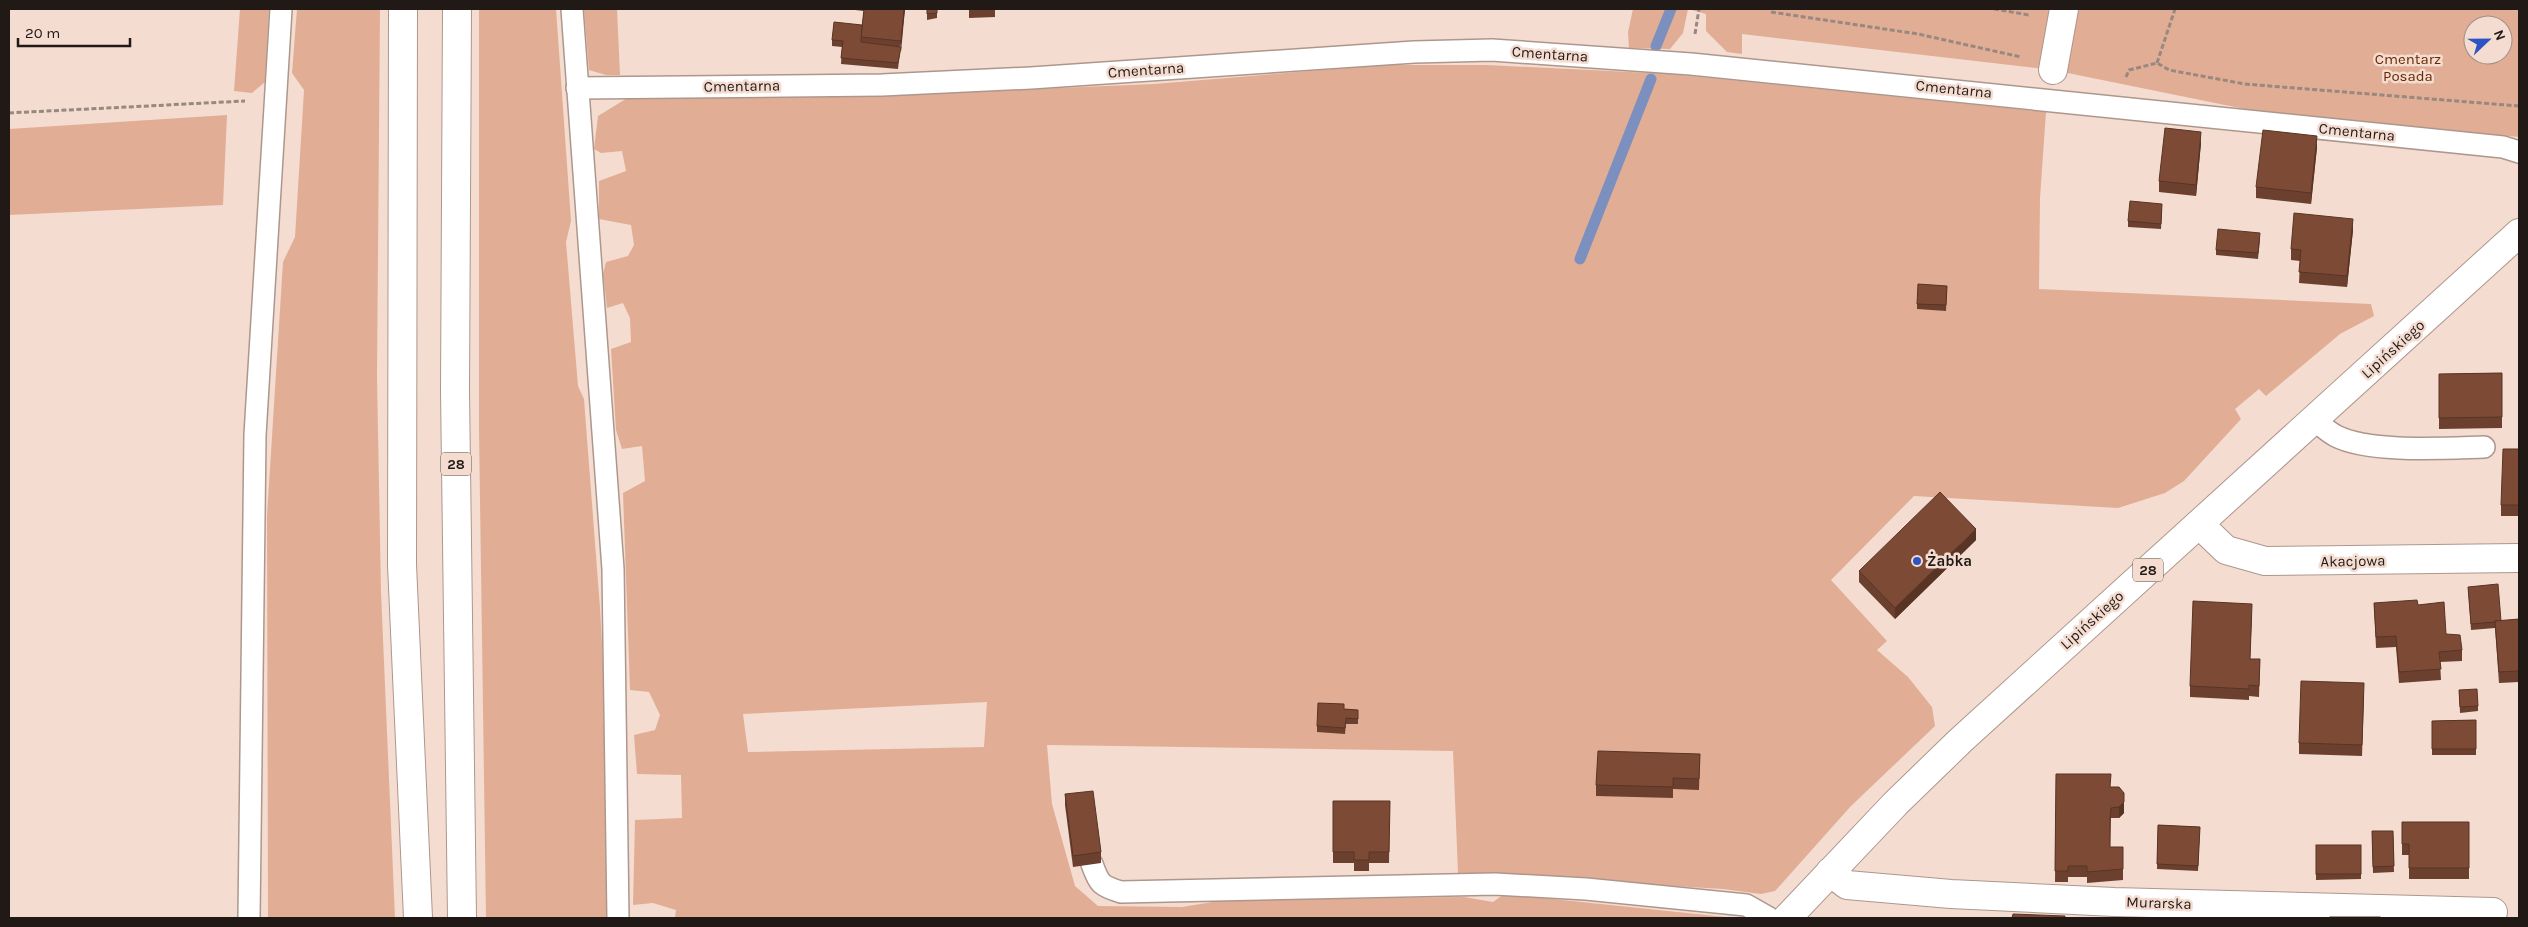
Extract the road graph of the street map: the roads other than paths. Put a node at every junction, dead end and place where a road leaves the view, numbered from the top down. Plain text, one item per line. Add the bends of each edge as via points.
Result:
1 (281, 9) edge
2 (403, 9) edge
3 (457, 9) edge
4 (572, 9) edge
5 (2064, 9) edge
6 (2054, 67) joint
7 (578, 88) junction
8 (2048, 99) junction
9 (2519, 152) edge
10 (2519, 233) edge
11 (2314, 420) junction
12 (2484, 447) dead end
13 (2199, 524) junction
14 (2519, 558) edge
15 (1092, 864) edge
16 (1830, 872) junction
17 (2493, 912) dead end
18 (249, 918) edge
19 (418, 918) edge
20 (462, 918) edge
21 (618, 918) edge
22 (1769, 918) edge
23 (1787, 918) edge

1 - 18 lane via 255,435
2 - 19 main road via 402,565
3 - 20 main road, 28 via 455,391
4 - 7 lane
5 - 6 main road
6 - 8 lane
7 - 8 lane, Cmentarna via 892,84 1492,50 1690,64
7 - 21 lane via 613,570
8 - 9 lane, Cmentarna via 2494,146
10 - 11 main road, Lipińskiego / 28
11 - 12 lane via 2336,436 2353,441 2396,447
11 - 13 main road, Lipińskiego / 28
13 - 14 main road, Akacjowa via 2226,550 2265,561
13 - 16 main road, Lipińskiego / 28 via 1961,740
15 - 22 lane via 1102,886 1121,892 1495,884 1586,889 1746,905
16 - 17 main road, Murarska via 1848,885 1951,894 2114,902
16 - 23 main road, Lipińskiego / 28

